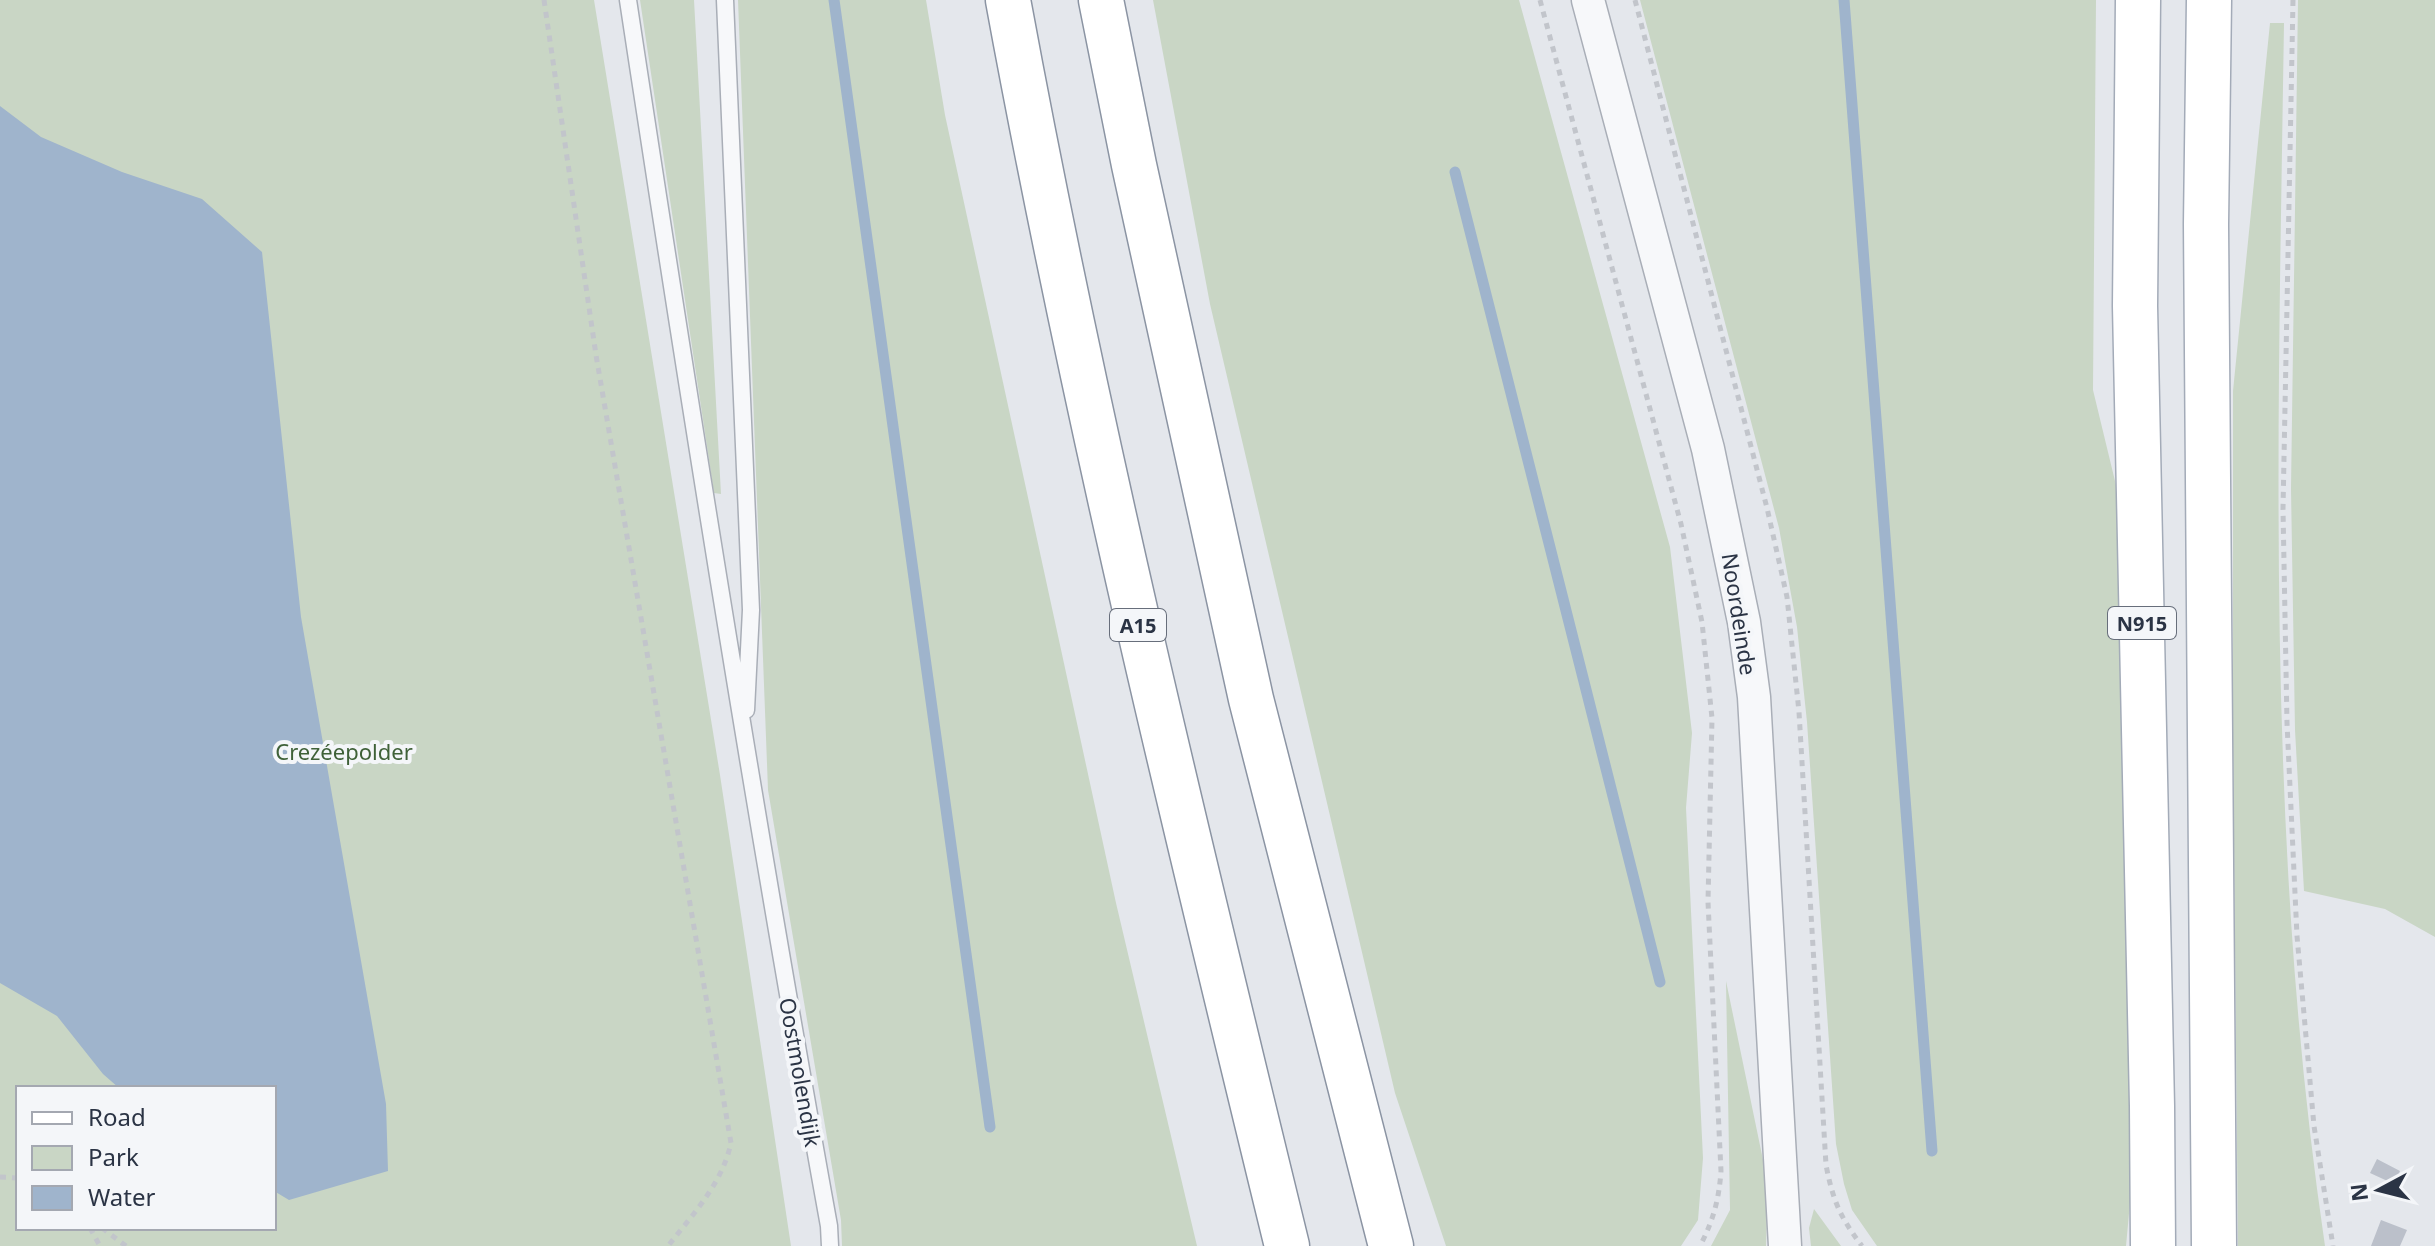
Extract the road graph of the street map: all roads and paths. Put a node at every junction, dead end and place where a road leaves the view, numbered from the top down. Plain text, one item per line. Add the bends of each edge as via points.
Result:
1 (544, 0) edge
2 (628, 0) edge
3 (725, 0) edge
4 (1008, 0) edge
5 (1101, 0) edge
6 (1540, 0) edge
7 (1588, 0) edge
8 (2138, 0) edge
9 (2209, 0) edge
10 (2293, 0) edge
11 (744, 743) junction
12 (105, 1230) edge
13 (126, 1246) edge
14 (668, 1246) edge
15 (830, 1246) edge
16 (1287, 1246) edge
17 (1391, 1246) edge
18 (1700, 1246) edge
19 (1785, 1246) edge
20 (2153, 1246) edge
21 (2214, 1246) edge
22 (2333, 1246) edge

1 - 14 path via 596,355 731,1143 715,1186
2 - 11 lane
3 - 11 lane via 751,610
4 - 16 main road, A15 via 1047,210 1155,707
5 - 17 main road via 1251,699
6 - 18 path via 1681,524 1702,622 1712,718 1708,902 1721,1171 1713,1222
7 - 19 street, Noordeinde via 1708,449 1744,622 1754,697
8 - 20 main road, N915 via 2135,306
9 - 21 main road, N915
10 - 22 path via 2283,509 2287,723 2314,1126
11 - 15 lane, Oostmolendijk
12 - 13 path

